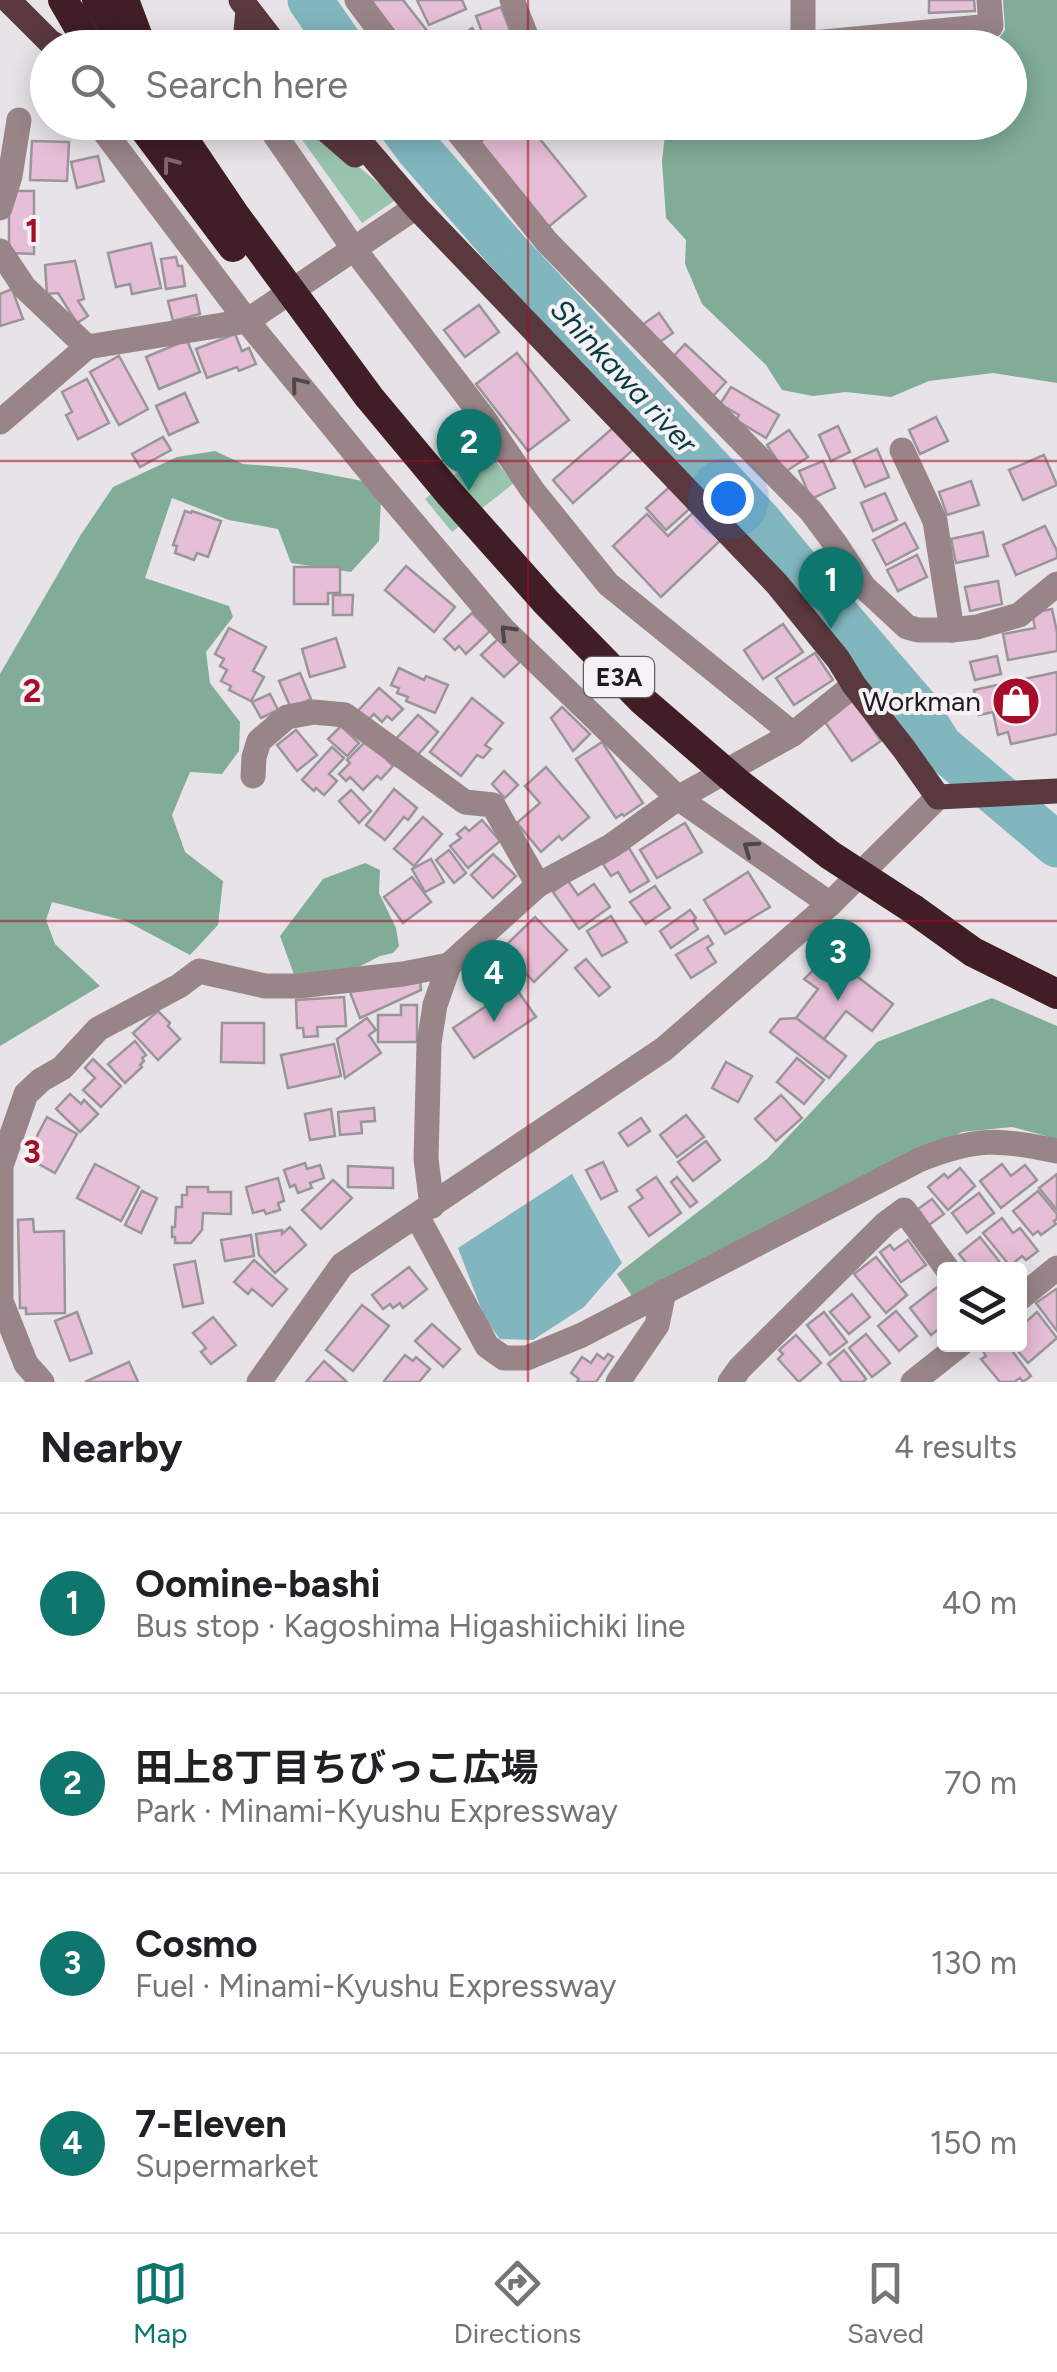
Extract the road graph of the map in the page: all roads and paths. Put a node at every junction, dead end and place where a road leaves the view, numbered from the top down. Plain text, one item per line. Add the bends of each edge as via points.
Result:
1 (63, 0) edge
2 (97, 0) edge
3 (124, 0) edge
4 (357, 0) edge
5 (512, 0) edge
6 (803, 0) edge
7 (989, 0) edge
8 (244, 5) edge
9 (13, 6) edge
10 (30, 30) edge
11 (38, 30) edge
12 (80, 30) edge
13 (115, 30) edge
14 (135, 30) edge
15 (246, 30) edge
16 (264, 30) edge
17 (380, 30) edge
18 (523, 30) edge
19 (803, 30) edge
20 (949, 30) edge
21 (19, 120) dead end
22 (112, 140) edge
23 (153, 140) edge
24 (184, 140) edge
25 (278, 140) edge
26 (338, 140) edge
27 (358, 140) edge
28 (469, 140) edge
29 (416, 207) junction
30 (0, 208) edge
31 (354, 249) junction
32 (0, 252) edge
33 (247, 320) junction
34 (86, 348) junction
35 (369, 398) junction
36 (0, 422) edge
37 (902, 450) dead end
38 (1057, 584) edge
39 (952, 630) junction
40 (854, 686) junction
41 (793, 734) junction
42 (254, 776) dead end
43 (1056, 791) edge
44 (938, 797) junction
45 (678, 798) junction
46 (538, 885) junction
47 (830, 904) junction
48 (977, 946) junction
49 (448, 966) junction
50 (1057, 971) edge
51 (1057, 994) edge
52 (1057, 1151) edge
53 (424, 1211) junction
54 (942, 1262) edge
55 (1057, 1268) edge
56 (664, 1291) junction
57 (1027, 1292) edge
58 (951, 1352) edge
59 (42, 1382) edge
60 (258, 1382) edge
61 (618, 1382) edge
62 (730, 1382) edge
63 (913, 1382) edge

1 - 12 highway
2 - 13 highway
3 - 14 highway
4 - 17 street
5 - 18 street
6 - 19 street
7 - 20 street via 991,26
8 - 15 main road
8 - 16 main road
9 - 10 street
9 - 11 main road
21 - 30 street
22 - 33 street
35 -> 23 highway, bridge via 242,259
24 - 35 highway, E3A, bridge
25 - 31 street
26 - 29 main road
27 - 29 main road
28 - 39 street via 547,242 811,511 864,587 907,626
29 - 31 street
29 - 40 main road via 777,584
31 - 33 street
31 - 41 street via 608,584
32 - 34 street via 24,287
33 - 34 street
45 -> 33 street via 503,629
34 - 36 street
35 - 48 highway, E3A, bridge via 534,588 643,701 830,855
37 - 39 street via 935,521
38 - 39 street via 1019,616
40 - 41 street
40 - 44 main road
41 - 45 street
42 - 46 street via 259,741 288,718 345,714 465,802 494,804
43 - 44 main road
44 - 47 street
45 - 46 street via 611,846
47 -> 45 street
46 - 49 street
47 - 53 street via 664,1049
48 - 50 highway, E3A
48 - 51 highway, E3A
49 - 53 street via 429,1043
49 - 59 street via 299,986 200,972 98,1030 26,1094 1,1166 2,1301 26,1364
52 - 56 street via 1012,1142 951,1147
53 - 56 street via 486,1346 504,1358 528,1358 582,1336
53 - 60 street via 342,1264
54 - 62 street via 904,1210
55 - 57 street
56 - 61 street via 657,1325
58 - 63 street

